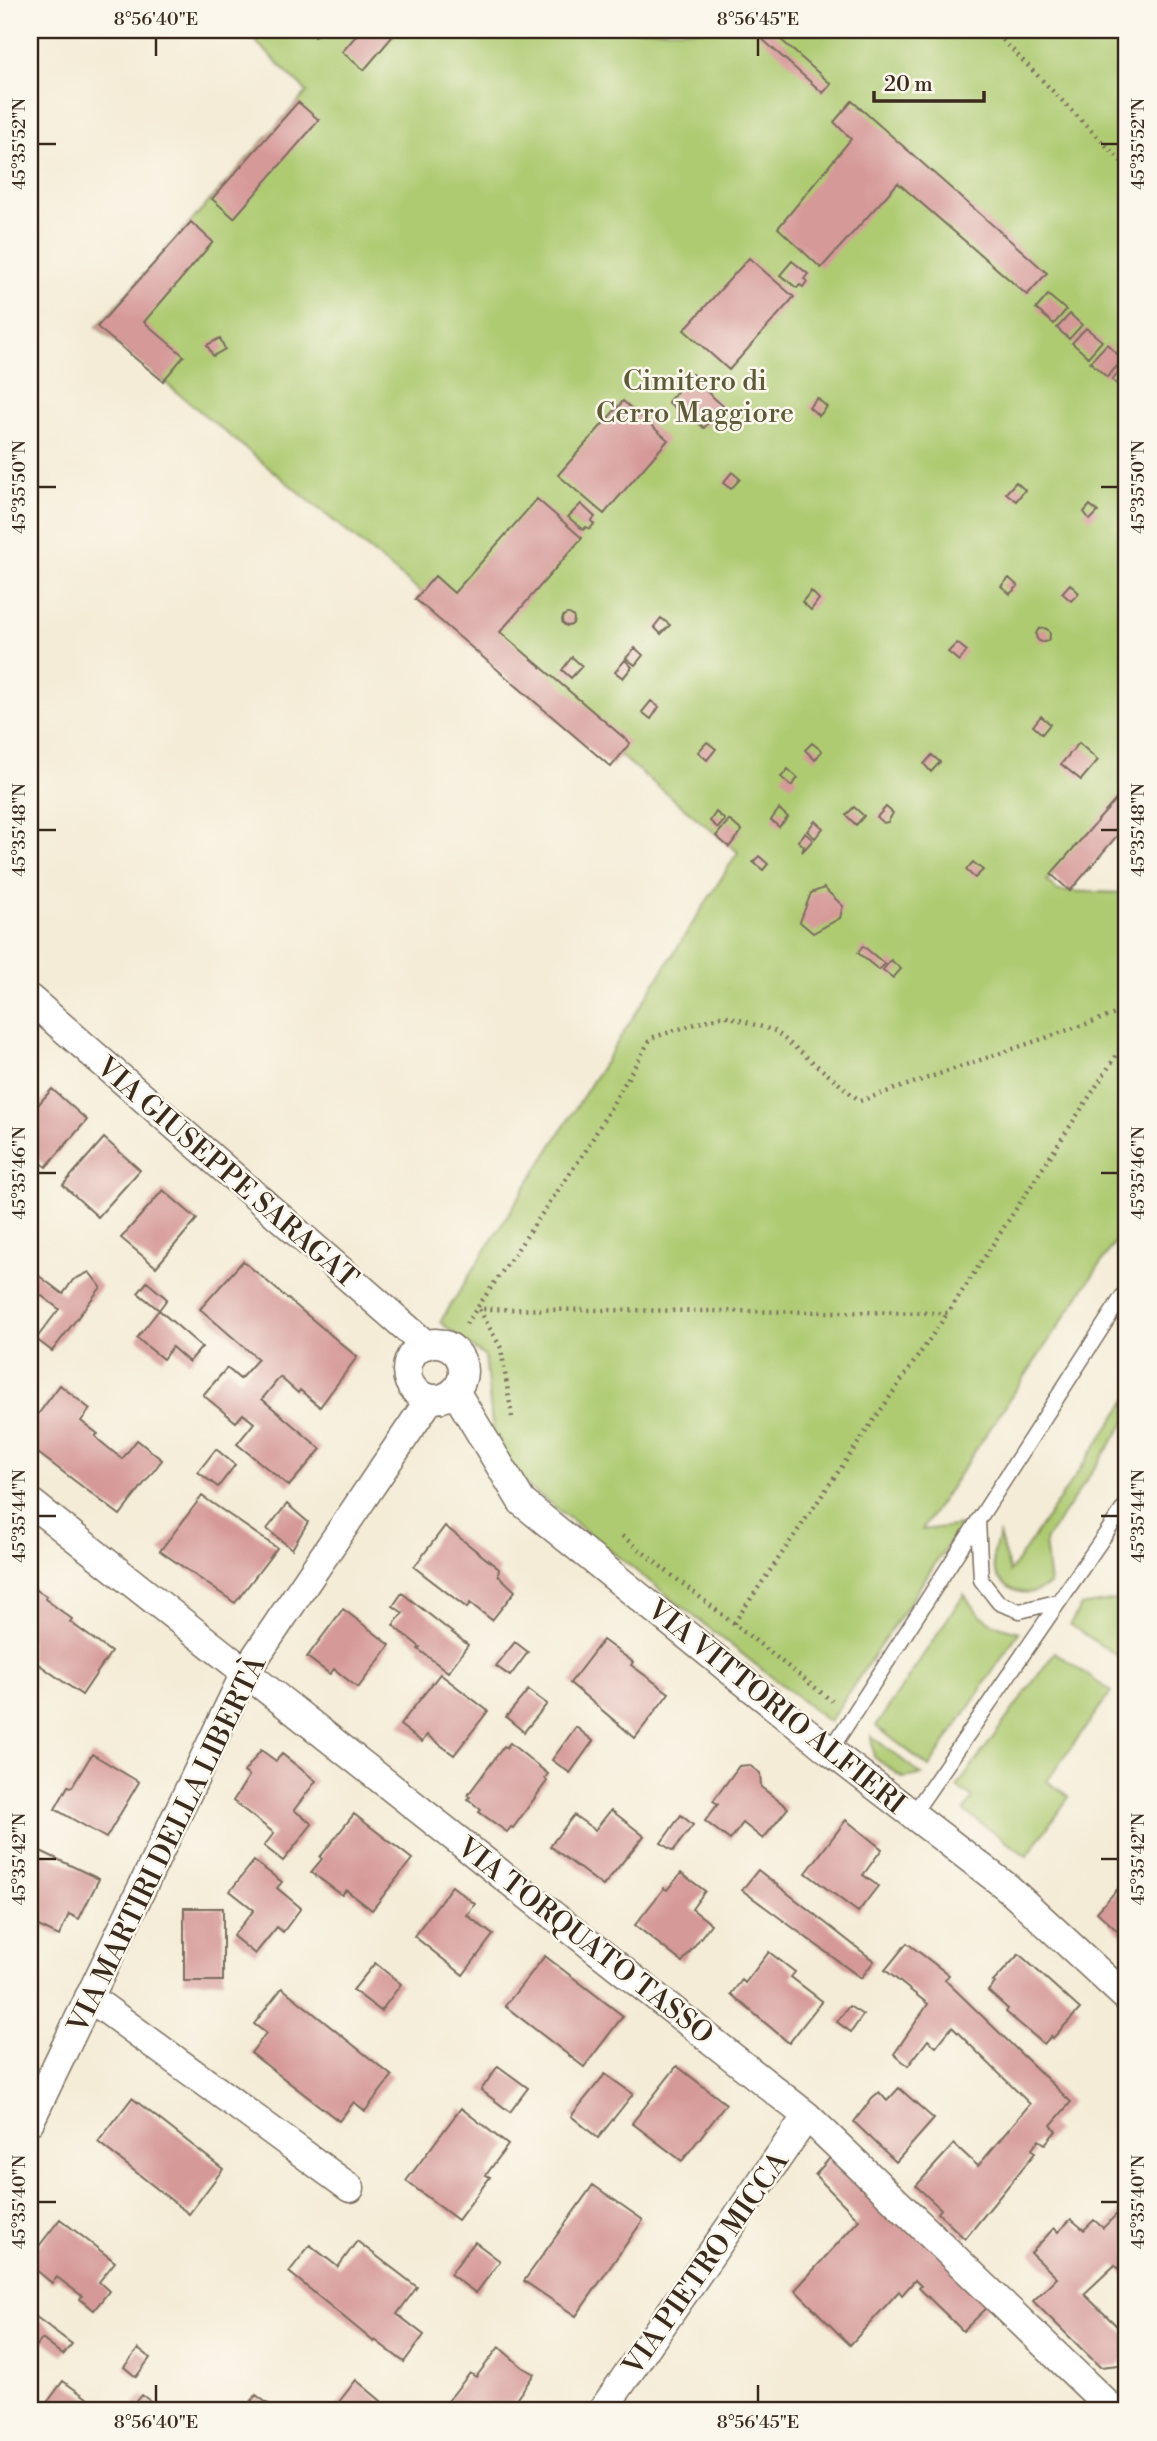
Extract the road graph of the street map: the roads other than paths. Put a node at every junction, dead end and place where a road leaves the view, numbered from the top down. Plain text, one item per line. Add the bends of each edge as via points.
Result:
1 (30, 999) edge
2 (1127, 1289) edge
3 (426, 1345) junction
4 (443, 1395) junction
5 (30, 1502) edge
6 (1127, 1503) edge
7 (978, 1520) junction
8 (1060, 1601) junction
9 (246, 1671) junction
10 (831, 1751) junction
11 (913, 1814) junction
12 (89, 1997) junction
13 (1127, 1998) edge
14 (807, 2116) junction
15 (30, 2121) edge
16 (350, 2188) dead end
17 (602, 2411) edge
18 (1114, 2411) edge

1 - 3 street, VIA GIUSEPPE SARAGAT
2 - 7 lane
3 - 4 street via 411,1356 407,1374 414,1390
3 - 4 street via 444,1345 459,1356 461,1383
4 - 9 street, VIA MARTIRI DELLA LIBERTÀ
4 - 10 street, VIA VITTORIO ALFIERI via 522,1502
5 - 9 street, VIA TORQUATO TASSO
6 - 8 lane
7 - 8 lane via 981,1580 999,1603 1020,1611
7 - 10 lane
8 - 11 lane
9 - 12 street, VIA MARTIRI DELLA LIBERTÀ
9 - 14 street, VIA TORQUATO TASSO
10 - 11 street, VIA VITTORIO ALFIERI
11 - 13 street, VIA VITTORIO ALFIERI via 1007,1887
12 - 15 street, VIA MARTIRI DELLA LIBERTÀ
12 - 16 street
14 - 17 street, VIA PIETRO MICCA
14 - 18 street, VIA TORQUATO TASSO

